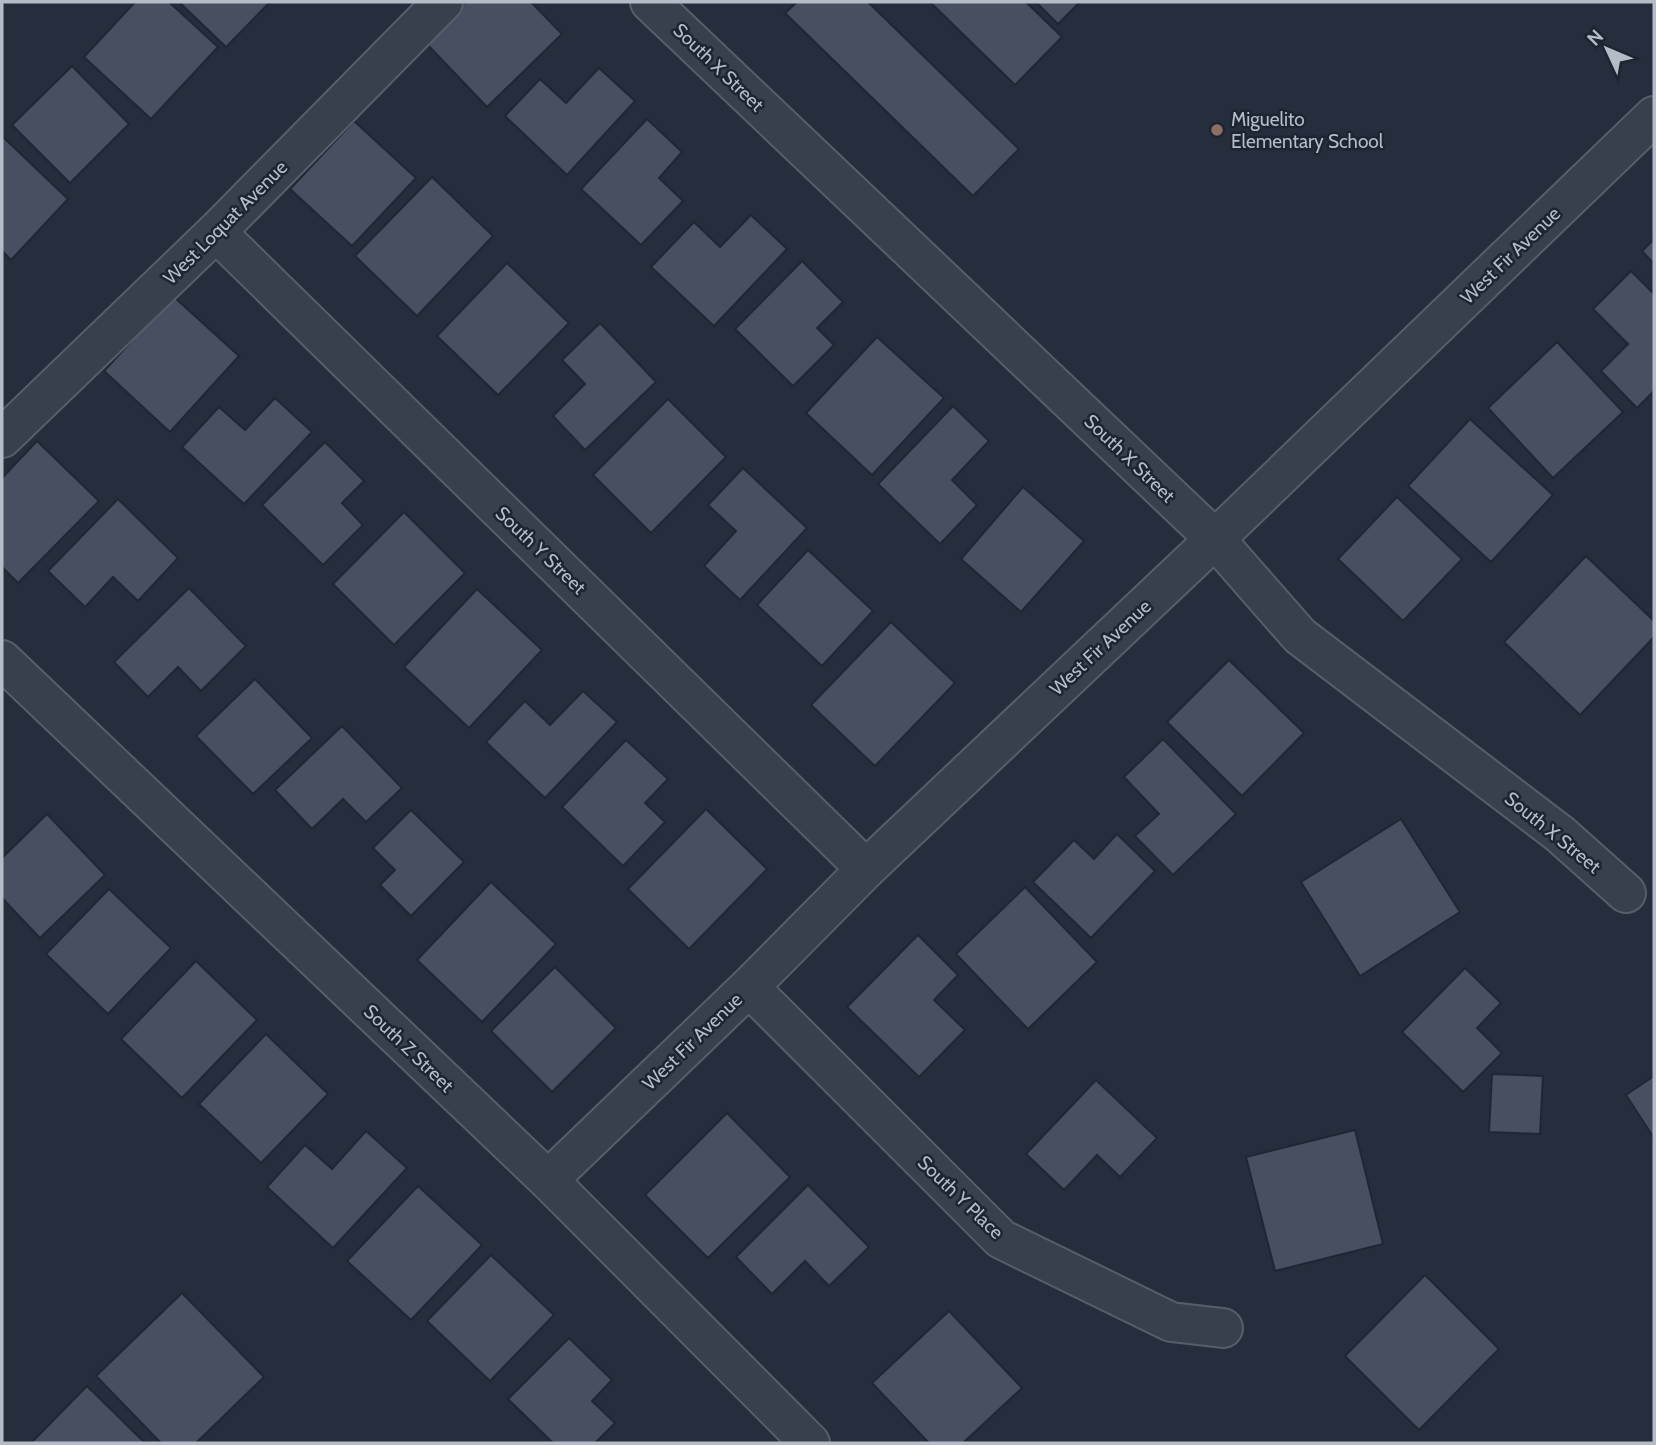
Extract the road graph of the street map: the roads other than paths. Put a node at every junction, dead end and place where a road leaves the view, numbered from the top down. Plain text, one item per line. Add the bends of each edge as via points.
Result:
1 (443, 2) edge
2 (650, 2) edge
3 (1654, 116) edge
4 (216, 232) junction
5 (2, 438) edge
6 (1214, 539) junction
7 (2, 660) edge
8 (866, 869) junction
9 (1626, 893) dead end
10 (749, 987) junction
11 (548, 1180) junction
12 (1223, 1328) dead end
13 (810, 1443) edge

1 - 4 street, West Loquat Avenue
2 - 6 street, South X Street
3 - 6 street, West Fir Avenue
4 - 5 street, West Loquat Avenue
4 - 8 street, South Y Street
6 - 8 street, West Fir Avenue
6 - 9 street, South X Street via 1300,636 1560,834
7 - 11 street, South Z Street
8 - 10 street, West Fir Avenue
10 - 11 street, West Fir Avenue
10 - 12 street, South Y Place via 1001,1239 1171,1322
11 - 13 street, South Z Street

